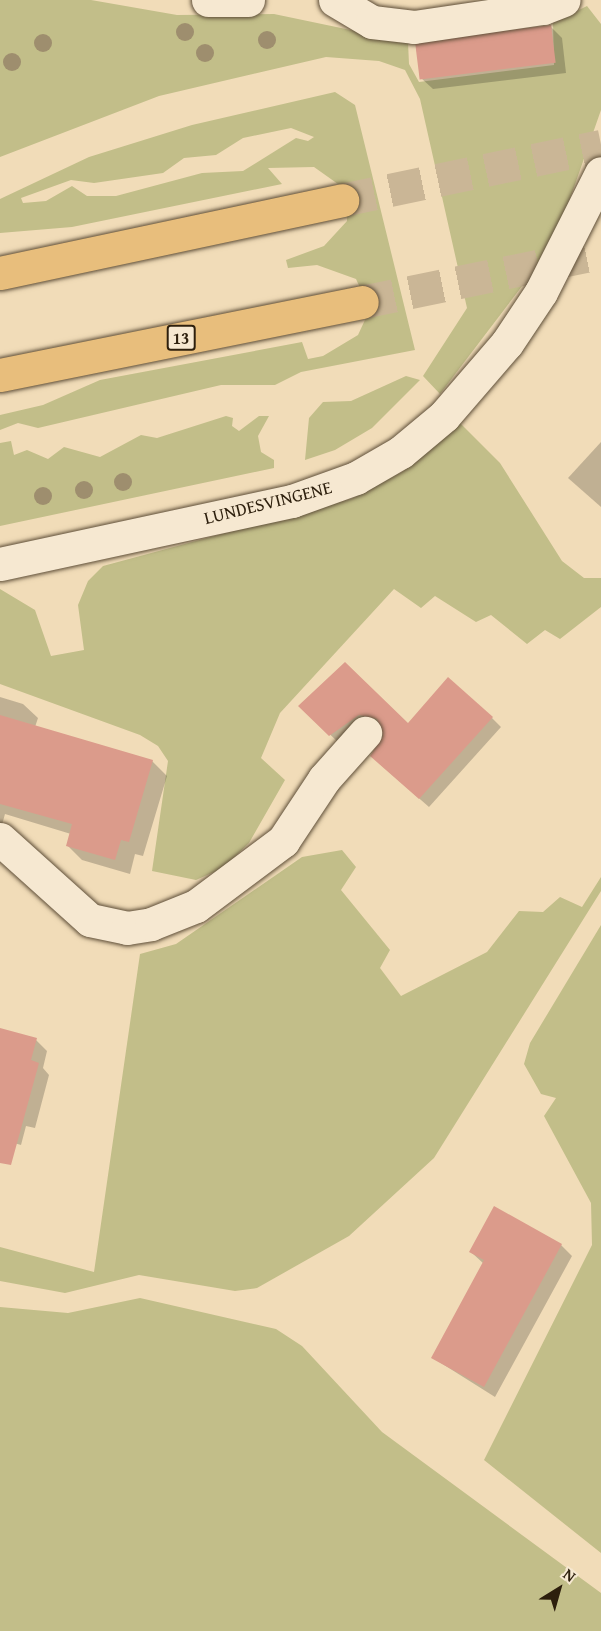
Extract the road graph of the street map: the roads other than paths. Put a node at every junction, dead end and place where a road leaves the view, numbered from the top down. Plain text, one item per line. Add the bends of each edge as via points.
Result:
1 (208, 0) edge
2 (248, 0) edge
3 (335, 0) edge
4 (564, 0) edge
5 (601, 173) edge
6 (342, 200) tunnel mouth
7 (0, 273) edge
8 (362, 302) tunnel mouth
9 (0, 375) edge
10 (0, 564) edge
11 (365, 733) dead end
12 (0, 839) edge

1 - 2 street
3 - 4 street via 372,22 414,27 543,8
5 - 10 street, LUNDESVINGENE via 541,292 507,343 444,416 401,452 356,478 292,501
6 - 7 highway
8 - 9 highway, 13
11 - 12 street via 324,779 283,841 196,906 151,924 127,928 90,920

